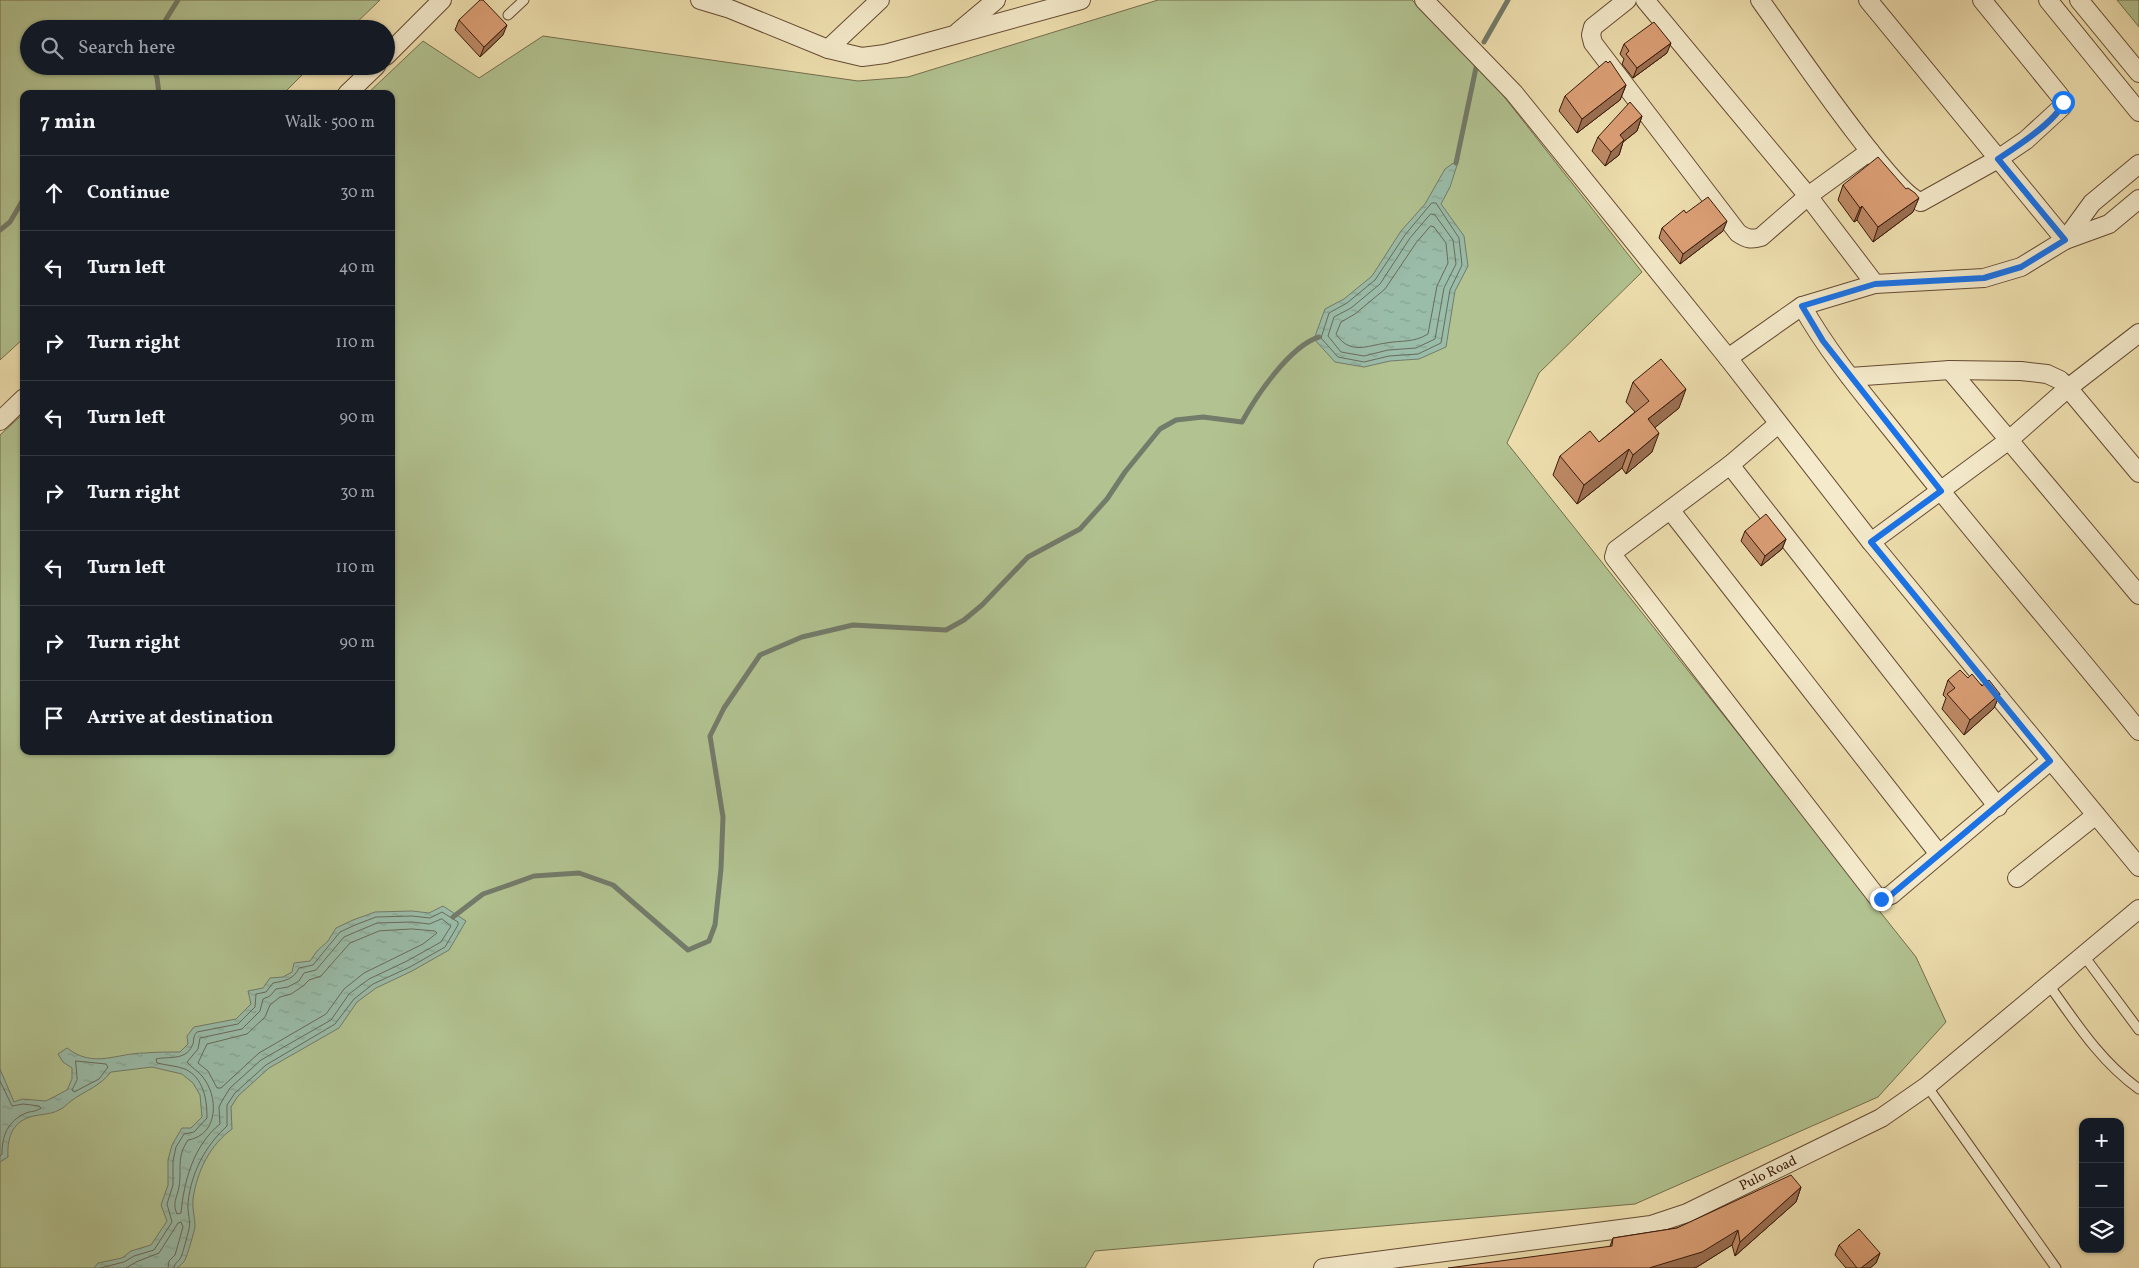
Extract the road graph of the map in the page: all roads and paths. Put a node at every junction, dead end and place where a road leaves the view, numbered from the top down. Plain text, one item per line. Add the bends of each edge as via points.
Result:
1 (442, 0) edge
2 (524, 0) edge
3 (700, 0) edge
4 (880, 0) edge
5 (996, 0) edge
6 (1081, 0) edge
7 (1424, 0) edge
8 (1626, 0) edge
9 (1645, 0) edge
10 (1760, 0) edge
11 (1868, 0) edge
12 (1982, 0) edge
13 (2048, 0) edge
14 (2079, 0) edge
15 (735, 5) edge
16 (508, 15) dead end
17 (954, 36) junction
18 (395, 47) edge
19 (828, 49) junction
20 (2139, 73) edge
21 (367, 75) edge
22 (351, 90) edge
23 (2139, 112) edge
24 (1870, 151) junction
25 (1998, 159) junction
26 (2139, 164) edge
27 (1808, 196) junction
28 (2139, 199) edge
29 (2065, 240) junction
30 (1875, 284) junction
31 (1802, 306) junction
32 (2139, 333) edge
33 (1728, 358) junction
34 (1950, 370) junction
35 (1850, 377) junction
36 (2068, 388) junction
37 (20, 402) edge
38 (0, 421) edge
39 (1778, 424) junction
40 (2009, 440) junction
41 (1730, 465) junction
42 (2139, 473) edge
43 (1941, 491) junction
44 (1671, 511) junction
45 (1871, 542) junction
46 (2139, 595) edge
47 (2139, 731) edge
48 (2050, 761) junction
49 (1998, 807) junction
50 (2096, 815) junction
51 (1939, 854) junction
52 (2139, 867) edge
53 (2018, 878) dead end
54 (2139, 909) edge
55 (2084, 956) junction
56 (2049, 985) junction
57 (2139, 1030) edge
58 (1927, 1086) junction
59 (2139, 1089) edge
60 (1323, 1268) edge
61 (2056, 1268) edge

1 - 18 street
2 - 16 lane
3 - 15 street
4 - 19 street
5 - 17 street
6 - 17 street
7 - 33 street via 1514,93
8 - 27 street via 1593,27 1592,43 1738,233 1752,240 1761,237
9 - 27 street
10 - 24 street
11 - 25 street
12 - 25 street via 2063,102 2062,107 2026,140
13 - 23 street
14 - 20 street
15 - 19 street
17 - 19 street via 862,57
21 - 22 street
24 - 25 street via 1903,190 1921,202
24 - 27 street
25 - 29 street
26 - 29 street via 2092,203
27 - 30 street
28 - 29 street via 2109,224
29 - 30 street via 2021,267 1984,278
30 - 31 street
31 - 33 street
31 - 35 street
32 - 36 street
33 - 39 street
34 - 35 street
34 - 36 street via 2021,370 2047,374
34 - 40 street
35 - 43 street
36 - 40 street
36 - 42 street
37 - 38 street
39 - 41 street
39 - 45 street
40 - 43 street
40 - 46 street
41 - 44 street
41 - 49 street
43 - 45 street
43 - 47 street
44 - 51 street
44 - 51 street via 1616,550 1614,557 1877,897 1881,899 1891,895
45 - 48 street
48 - 49 street
48 - 50 street
49 - 51 street
50 - 52 street
50 - 53 street
54 - 55 street, Pulo Road
55 - 56 street, Pulo Road
55 - 57 lane
56 - 58 street, Pulo Road
56 - 59 lane via 2095,1049
58 - 60 street, Pulo Road via 1880,1118 1687,1213 1651,1225
58 - 61 lane

